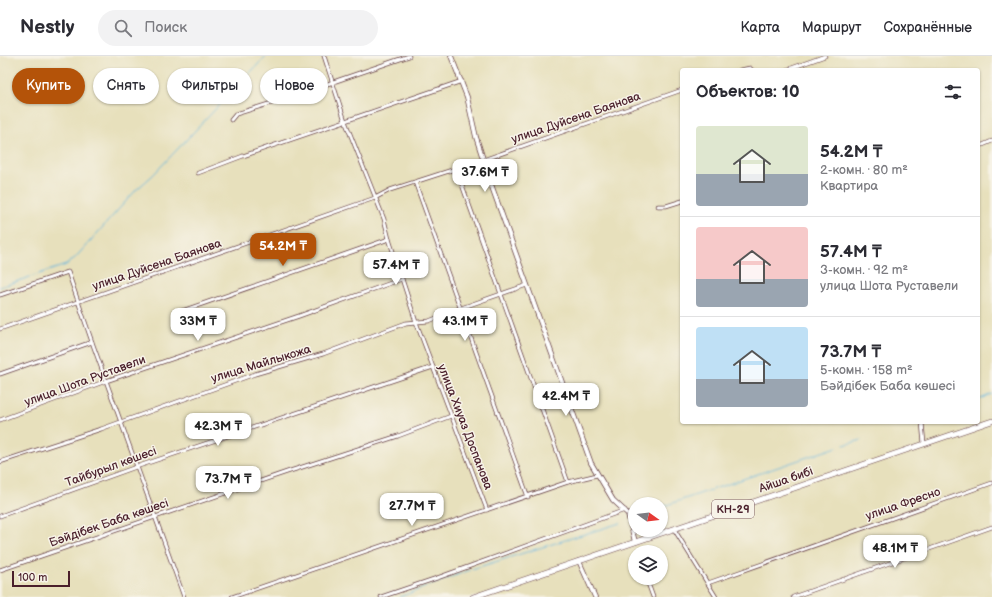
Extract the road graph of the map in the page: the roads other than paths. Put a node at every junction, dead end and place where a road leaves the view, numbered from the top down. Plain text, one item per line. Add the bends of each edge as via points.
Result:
1 (324, 56) edge
2 (409, 56) edge
3 (451, 56) edge
4 (824, 56) edge
5 (791, 68) edge
6 (462, 81) junction
7 (332, 82) junction
8 (680, 91) edge
9 (231, 120) dead end
10 (345, 121) junction
11 (992, 141) edge
12 (980, 146) edge
13 (484, 160) junction
14 (456, 168) junction
15 (198, 173) dead end
16 (415, 182) junction
17 (375, 198) junction
18 (680, 202) edge
19 (658, 206) dead end
20 (388, 239) junction
21 (402, 279) junction
22 (527, 284) junction
23 (0, 295) edge
24 (501, 295) junction
25 (78, 302) junction
26 (461, 308) junction
27 (182, 311) dead end
28 (416, 322) junction
29 (0, 329) edge
30 (92, 342) junction
31 (433, 367) junction
32 (0, 374) edge
33 (106, 381) junction
34 (451, 416) junction
35 (0, 420) edge
36 (120, 421) junction
37 (992, 421) edge
38 (922, 424) edge
39 (924, 444) junction
40 (0, 462) edge
41 (136, 467) junction
42 (597, 475) junction
43 (568, 482) junction
44 (992, 483) edge
45 (528, 497) junction
46 (487, 510) junction
47 (625, 510) junction
48 (0, 516) edge
49 (155, 517) junction
50 (992, 527) edge
51 (674, 529) junction
52 (635, 542) junction
53 (579, 561) junction
54 (0, 570) edge
55 (708, 583) junction
56 (649, 585) edge
57 (184, 597) edge
58 (232, 597) edge
59 (380, 597) edge
60 (474, 597) edge
61 (595, 597) edge
62 (653, 597) edge
63 (716, 597) edge
64 (793, 597) edge

1 - 7 street, улица Хиуаз Доспанова
2 - 7 street
3 - 6 street
4 - 5 street
6 - 10 street
6 - 13 street
7 - 9 street via 236,114
7 - 10 street, улица Хиуаз Доспанова
8 - 13 street, улица Дуйсена Баянова
10 - 15 street
10 - 17 street, улица Хиуаз Доспанова
11 - 12 street
13 - 14 street, улица Дуйсена Баянова
13 - 22 street
14 - 16 street, улица Дуйсена Баянова
14 - 24 street
16 - 17 street, улица Дуйсена Баянова
16 - 26 street
17 - 20 street, улица Хиуаз Доспанова via 384,219
17 - 25 street, улица Дуйсена Баянова
18 - 19 street
20 - 21 street, улица Хиуаз Доспанова
20 - 27 street
21 - 28 street, улица Хиуаз Доспанова
21 - 33 street, улица Шота Руставели
22 - 24 street, улица Майлыкожа
22 - 42 street
23 - 25 street via 68,272
24 - 26 street, улица Майлыкожа
24 - 43 street
25 - 29 street, улица Дуйсена Баянова
25 - 30 street
26 - 28 street, улица Майлыкожа via 429,321
26 - 45 street
28 - 31 street, улица Хиуаз Доспанова
28 - 36 street, улица Майлыкожа via 406,323 323,354 249,376
30 - 32 street
30 - 33 street
31 - 34 street, улица Хиуаз Доспанова
31 - 41 street, Тайбурыл көшесі
33 - 35 street, улица Шота Руставели
33 - 36 street
34 - 46 street, улица Хиуаз Доспанова
34 - 49 street, Бәйдібек Баба көшесі
36 - 40 street, улица Майлыкожа
36 - 41 street
37 - 39 main road, Айша бибі / КН-29
38 - 39 street
39 - 51 main road, Айша бибі / КН-29
41 - 48 street, Тайбурыл көшесі
41 - 49 street
42 - 43 street
42 - 47 street via 613,500
43 - 45 street
44 - 55 street, улица Фресно
45 - 46 street
46 - 58 street
47 - 52 street
47 - 59 street
49 - 54 street, Бәйдібек Баба көшесі
49 - 57 street
50 - 64 street
51 - 52 main road, Айша бибі / КН-29
51 - 55 street
52 - 53 main road, Айша бибі / КН-29
53 - 60 main road, Айша бибі / КН-29
53 - 61 street
55 - 63 street
56 - 62 street

